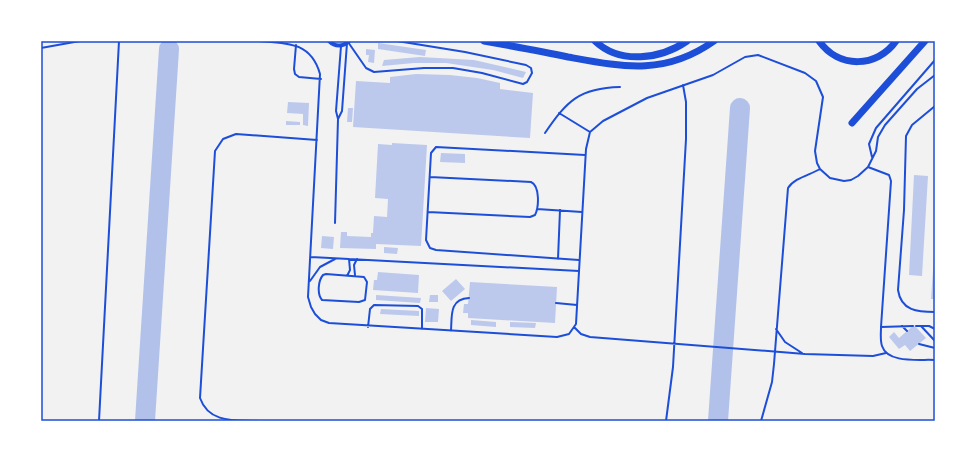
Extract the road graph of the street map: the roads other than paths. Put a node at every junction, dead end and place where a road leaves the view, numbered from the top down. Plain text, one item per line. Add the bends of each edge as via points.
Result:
1 (80, 41) edge
2 (119, 41) edge
3 (259, 41) edge
4 (329, 41) edge
5 (397, 41) edge
6 (484, 41) edge
7 (595, 41) edge
8 (687, 41) edge
9 (714, 41) edge
10 (819, 41) edge
11 (896, 41) edge
12 (925, 41) edge
13 (348, 42) edge
14 (296, 45) junction
15 (341, 45) junction
16 (41, 48) edge
17 (935, 60) edge
18 (935, 75) edge
19 (321, 79) junction
20 (684, 85) junction
21 (620, 87) dead end
22 (935, 106) edge
23 (559, 113) junction
24 (338, 119) junction
25 (852, 123) dead end
26 (590, 132) junction
27 (545, 133) dead end
28 (317, 140) junction
29 (585, 155) junction
30 (872, 157) junction
31 (868, 167) junction
32 (820, 169) junction
33 (430, 177) junction
34 (537, 209) junction
35 (560, 210) junction
36 (428, 212) junction
37 (582, 212) junction
38 (335, 224) dead end
39 (311, 257) junction
40 (336, 258) junction
41 (349, 259) junction
42 (357, 259) junction
43 (558, 259) junction
44 (579, 260) junction
45 (579, 271) junction
46 (347, 276) junction
47 (356, 276) junction
48 (310, 282) junction
49 (469, 298) dead end
50 (556, 303) dead end
51 (577, 305) junction
52 (935, 312) edge
53 (368, 326) junction
54 (902, 326) junction
55 (921, 326) junction
56 (574, 327) junction
57 (881, 327) junction
58 (422, 329) junction
59 (776, 329) junction
60 (935, 329) edge
61 (451, 331) junction
62 (907, 331) dead end
63 (935, 341) edge
64 (675, 342) junction
65 (919, 344) dead end
66 (935, 348) edge
67 (775, 351) junction
68 (886, 352) junction
69 (805, 354) junction
70 (935, 360) edge
71 (99, 421) edge
72 (259, 421) edge
73 (666, 421) edge
74 (761, 421) edge

1 - 16 lane
2 - 71 lane
3 - 14 lane
4 - 15 street via 334,45
5 - 13 lane via 526,65 531,68 532,73 528,82 523,84 453,68 377,73 366,68
6 - 9 main road via 631,67 660,65 690,55
7 - 8 main road via 617,54 635,57 669,51
10 - 11 main road via 827,51 846,61 856,62 877,58
12 - 25 main road
13 - 15 street
13 - 24 lane via 342,111
14 - 19 lane via 314,59
14 - 19 lane via 295,74 300,77
15 - 24 lane via 336,111
17 - 30 lane via 876,128 869,144
18 - 30 lane via 916,89 885,125
19 - 28 lane
20 - 26 lane via 647,98 603,121
20 - 32 lane via 713,75 741,58 753,55 762,56 809,75 818,85 823,97 815,151
20 - 64 lane via 686,139
21 - 23 lane via 606,88 580,96 568,103
22 - 52 lane via 912,125 906,136 898,290 900,299 909,309 917,312
23 - 26 lane
23 - 27 lane
24 - 38 lane
26 - 29 lane
28 - 39 lane
28 - 72 lane via 236,134 223,139 215,151 200,398 207,411 220,418
29 - 33 lane via 436,146 432,151
29 - 37 lane
30 - 31 lane
31 - 32 lane via 858,176 844,181 830,178
31 - 57 lane via 889,175 891,181
32 - 59 lane via 794,181 788,188
33 - 34 lane via 531,182 537,188
33 - 36 lane
34 - 35 lane
34 - 36 lane via 535,215 530,217
35 - 37 lane
35 - 43 lane
36 - 43 lane via 426,240 433,250
37 - 44 lane
39 - 40 lane
39 - 48 lane
40 - 41 lane
40 - 48 lane via 320,267
41 - 42 lane
41 - 46 lane via 350,270
42 - 45 lane
42 - 47 lane via 354,263
43 - 44 lane
44 - 45 lane
45 - 51 lane
46 - 47 lane
46 - 47 lane via 326,274 321,277 320,299 363,301 366,298 366,280
48 - 53 lane via 309,302 318,317 330,323
49 - 61 lane via 459,299 453,306
50 - 51 lane
51 - 56 lane
53 - 58 lane
53 - 58 lane via 370,310 374,305 418,306 422,309
54 - 55 lane
54 - 57 lane
54 - 62 lane
55 - 60 lane
55 - 63 lane
56 - 61 lane via 566,336 557,338
56 - 64 lane via 581,334 590,337
57 - 68 lane via 881,343
58 - 61 lane
59 - 67 lane
59 - 69 lane via 791,347
64 - 67 lane
64 - 73 lane
65 - 66 lane
67 - 69 lane
67 - 74 lane via 772,382
68 - 69 lane via 873,356
68 - 70 lane via 897,358

